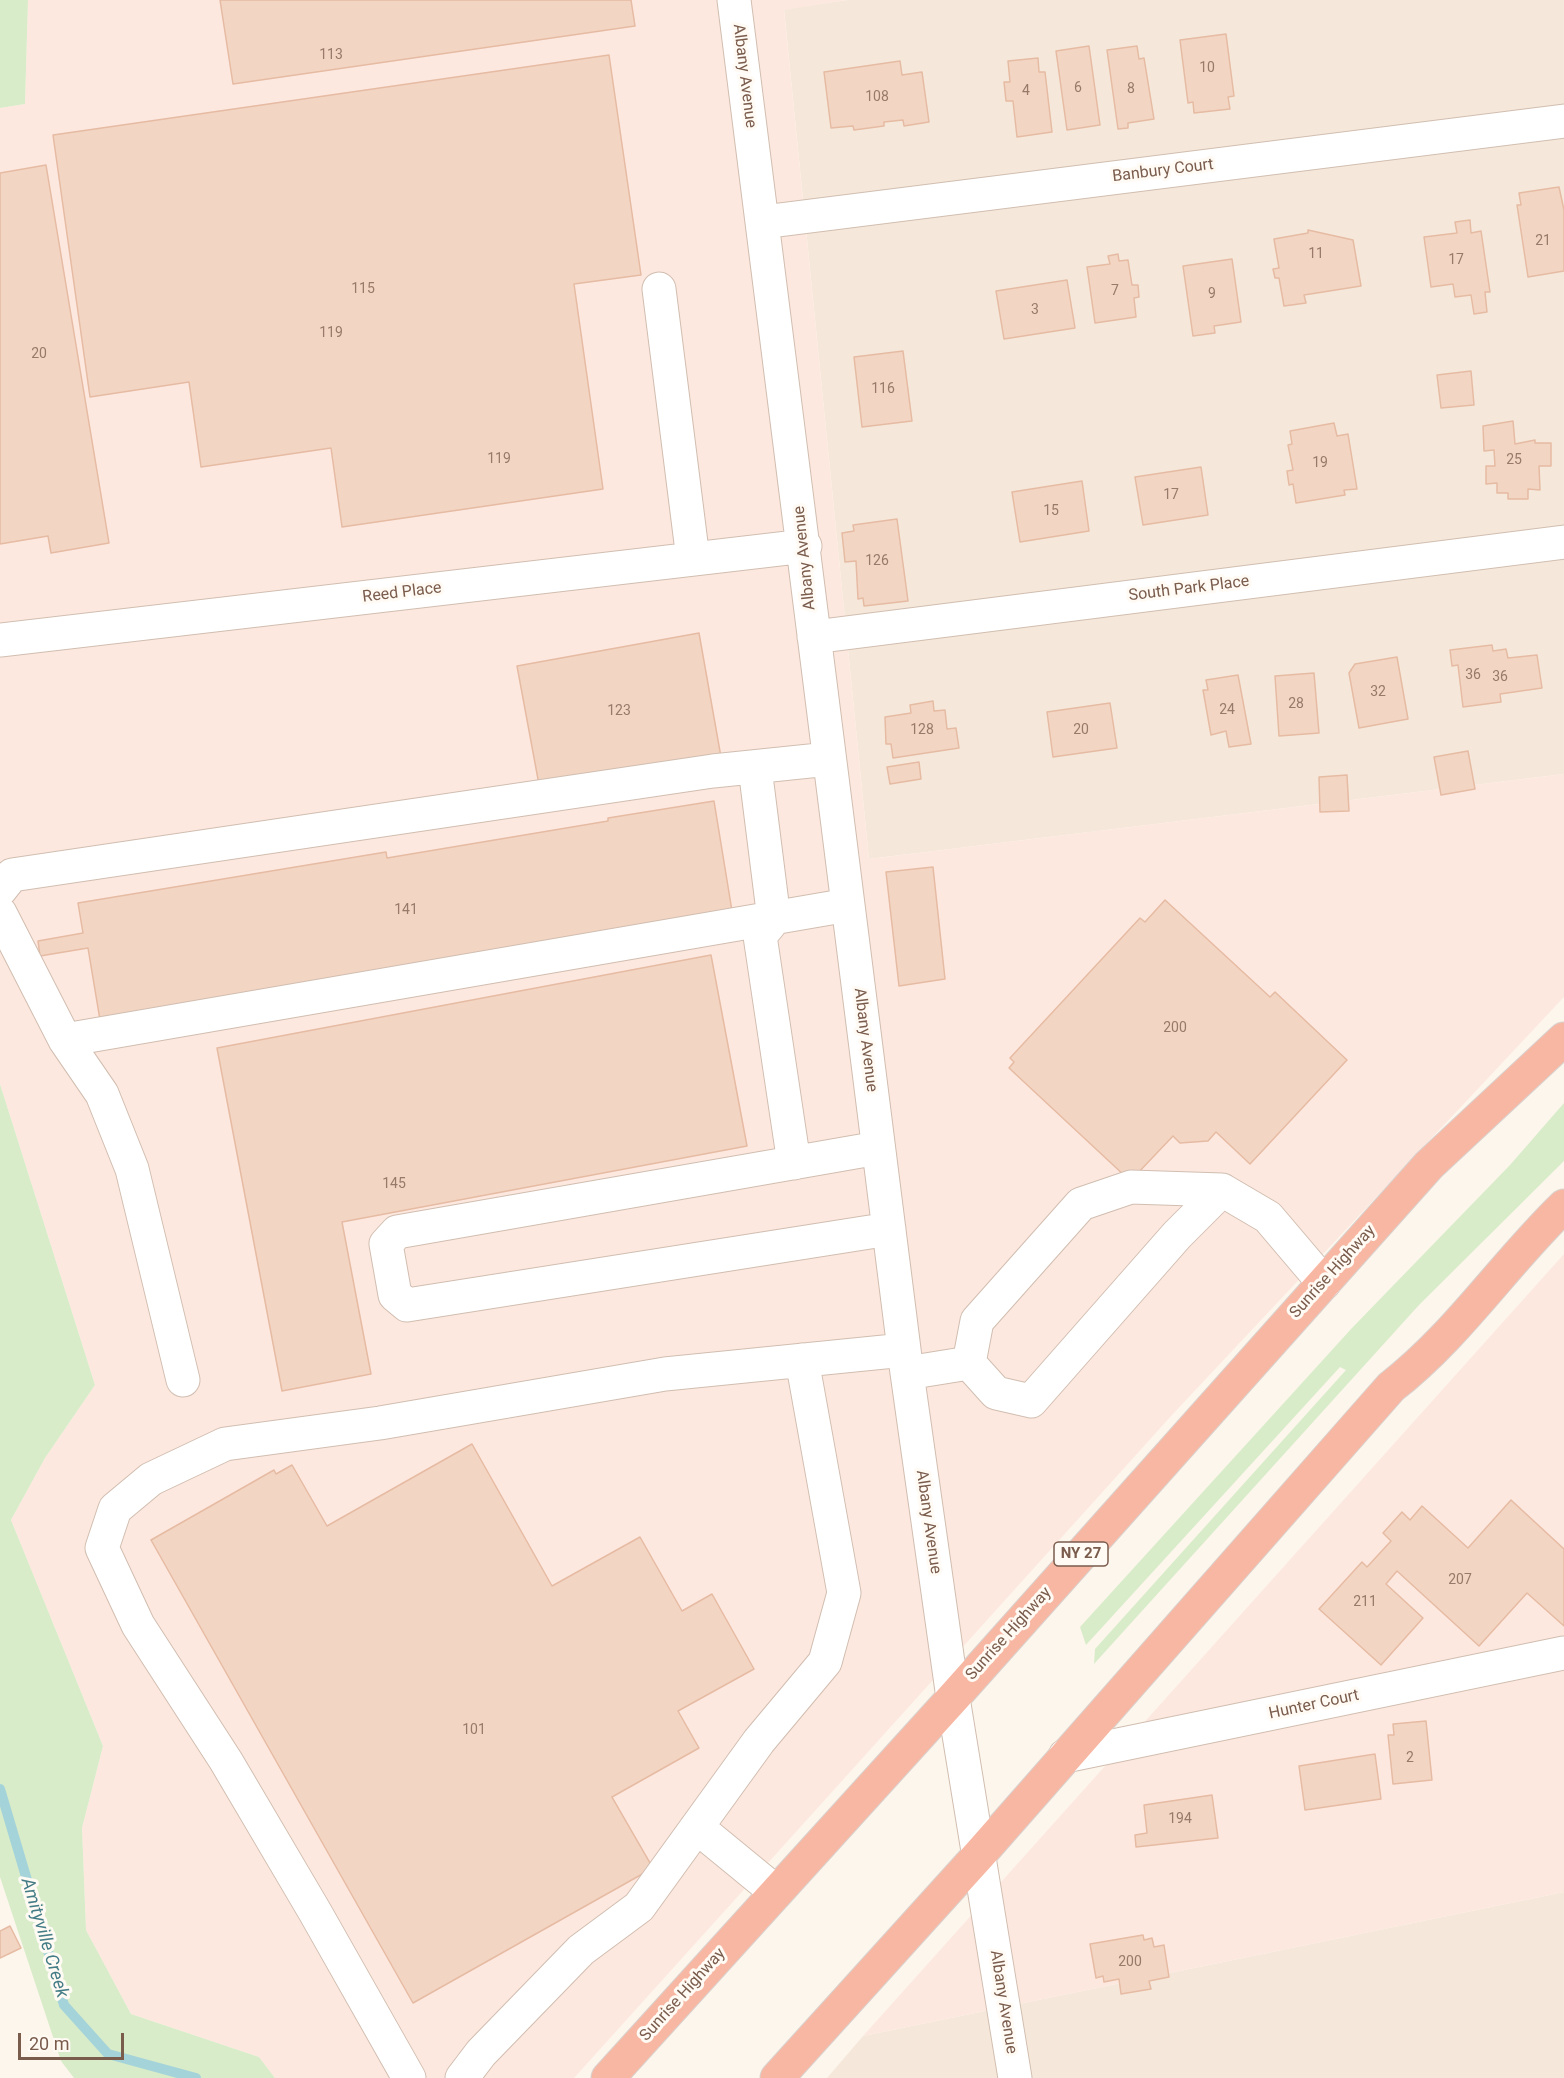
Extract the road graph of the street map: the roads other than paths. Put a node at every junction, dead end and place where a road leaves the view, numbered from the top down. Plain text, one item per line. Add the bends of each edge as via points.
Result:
1 (734, 0) edge
2 (1564, 121) edge
3 (763, 222) junction
4 (659, 289) dead end
5 (1564, 542) edge
6 (805, 546) junction
7 (693, 559) junction
8 (814, 637) junction
9 (0, 640) edge
10 (829, 759) junction
11 (755, 768) junction
12 (0, 890) edge
13 (848, 905) junction
14 (0, 913) edge
15 (774, 920) junction
16 (1564, 1039) edge
17 (65, 1040) junction
18 (878, 1148) junction
19 (794, 1163) junction
20 (1222, 1190) junction
21 (1564, 1206) edge
22 (889, 1229) junction
23 (1324, 1283) junction
24 (802, 1360) junction
25 (905, 1361) junction
26 (969, 1363) junction
27 (183, 1380) dead end
28 (1564, 1653) edge
29 (953, 1698) junction
30 (1065, 1756) junction
31 (698, 1828) junction
32 (979, 1854) junction
33 (776, 1892) junction
34 (409, 2078) edge
35 (462, 2078) edge
36 (608, 2078) edge
37 (777, 2078) edge
38 (1015, 2078) edge

1 - 3 street, Albany Avenue
2 - 3 street, Banbury Court
3 - 6 street, Albany Avenue
4 - 7 street
5 - 8 street, South Park Place
6 - 7 street, Reed Place
6 - 8 street, Albany Avenue
7 - 9 street, Reed Place
8 - 10 street, Albany Avenue
10 - 11 street
10 - 13 street, Albany Avenue
11 - 12 street via 713,771 12,875
11 - 15 street
13 - 15 street
13 - 18 street, Albany Avenue
14 - 17 street
15 - 17 street
15 - 19 street via 760,936
16 - 23 highway, Sunrise Highway / NY 27 via 1429,1165
17 - 27 street via 102,1094 132,1169
18 - 19 street
18 - 22 street, Albany Avenue
19 - 22 street via 397,1232 386,1244 395,1295 407,1305
20 - 23 street via 1268,1217
20 - 26 street via 1131,1187 1081,1204 977,1321
20 - 26 street via 1030,1401 996,1393
21 - 30 highway via 1424,1361 1391,1387
22 - 25 street, Albany Avenue
23 - 29 highway, Sunrise Highway / NY 27
24 - 25 street
24 - 31 street via 844,1593 825,1662 759,1741
24 - 34 street via 665,1374 380,1423 225,1444 151,1479 115,1509 102,1548 138,1625 225,1761
25 - 26 street
25 - 29 street, Albany Avenue
28 - 30 street, Hunter Court
29 - 32 street, Albany Avenue
29 - 33 highway, Sunrise Highway / NY 27
30 - 32 highway
31 - 33 street
31 - 35 street via 639,1906 581,1950
32 - 37 highway
32 - 38 street, Albany Avenue
33 - 36 highway, Sunrise Highway / NY 27

